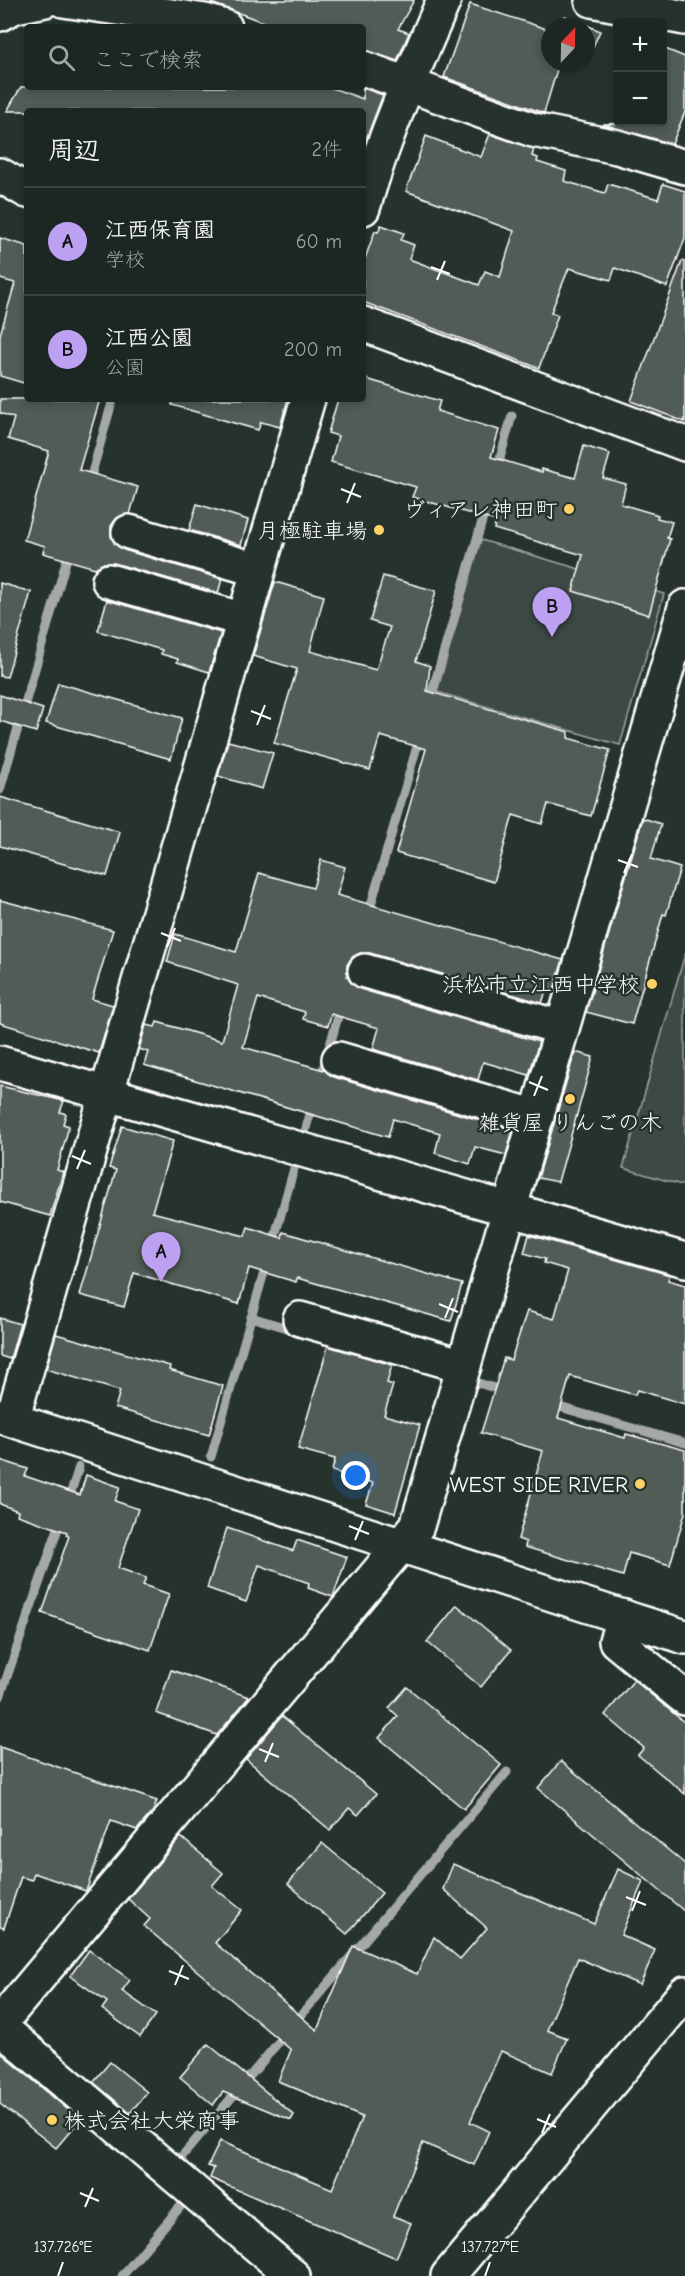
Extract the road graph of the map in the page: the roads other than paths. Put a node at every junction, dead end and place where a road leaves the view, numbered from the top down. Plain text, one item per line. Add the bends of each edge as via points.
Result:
1 (63, 0) edge
2 (444, 0) edge
3 (591, 0) edge
4 (215, 16) edge
5 (685, 18) edge
6 (366, 69) edge
7 (407, 84) junction
8 (685, 167) edge
9 (366, 198) edge
10 (366, 325) edge
11 (307, 402) edge
12 (685, 444) edge
13 (129, 532) dead end
14 (258, 570) junction
15 (109, 581) dead end
16 (685, 607) edge
17 (244, 620) junction
18 (365, 971) dead end
19 (562, 1028) junction
20 (339, 1059) dead end
21 (0, 1063) edge
22 (106, 1094) junction
23 (537, 1117) junction
24 (509, 1211) junction
25 (685, 1260) edge
26 (300, 1318) dead end
27 (464, 1366) junction
28 (6, 1418) edge
29 (401, 1545) junction
30 (624, 1617) junction
31 (685, 1637) edge
32 (685, 1698) edge
33 (685, 1993) edge
34 (0, 2025) edge
35 (293, 2276) edge
36 (448, 2276) edge

1 - 4 street
2 - 7 street
3 - 5 street
6 - 7 street
7 - 8 street via 533,130 617,147
7 - 9 street
10 - 12 street
11 - 14 street
13 - 14 street
14 - 17 street
15 - 17 street
16 - 19 street
17 - 22 street
18 - 19 street
19 - 23 street
20 - 23 street
21 - 22 street
22 - 24 street
22 - 28 street
23 - 24 street
24 - 25 street
24 - 27 street
26 - 27 street
27 - 29 street via 417,1526
28 - 29 street
29 - 30 street
29 - 34 street
30 - 31 street
30 - 32 street via 616,1641
33 - 36 street
34 - 35 street

